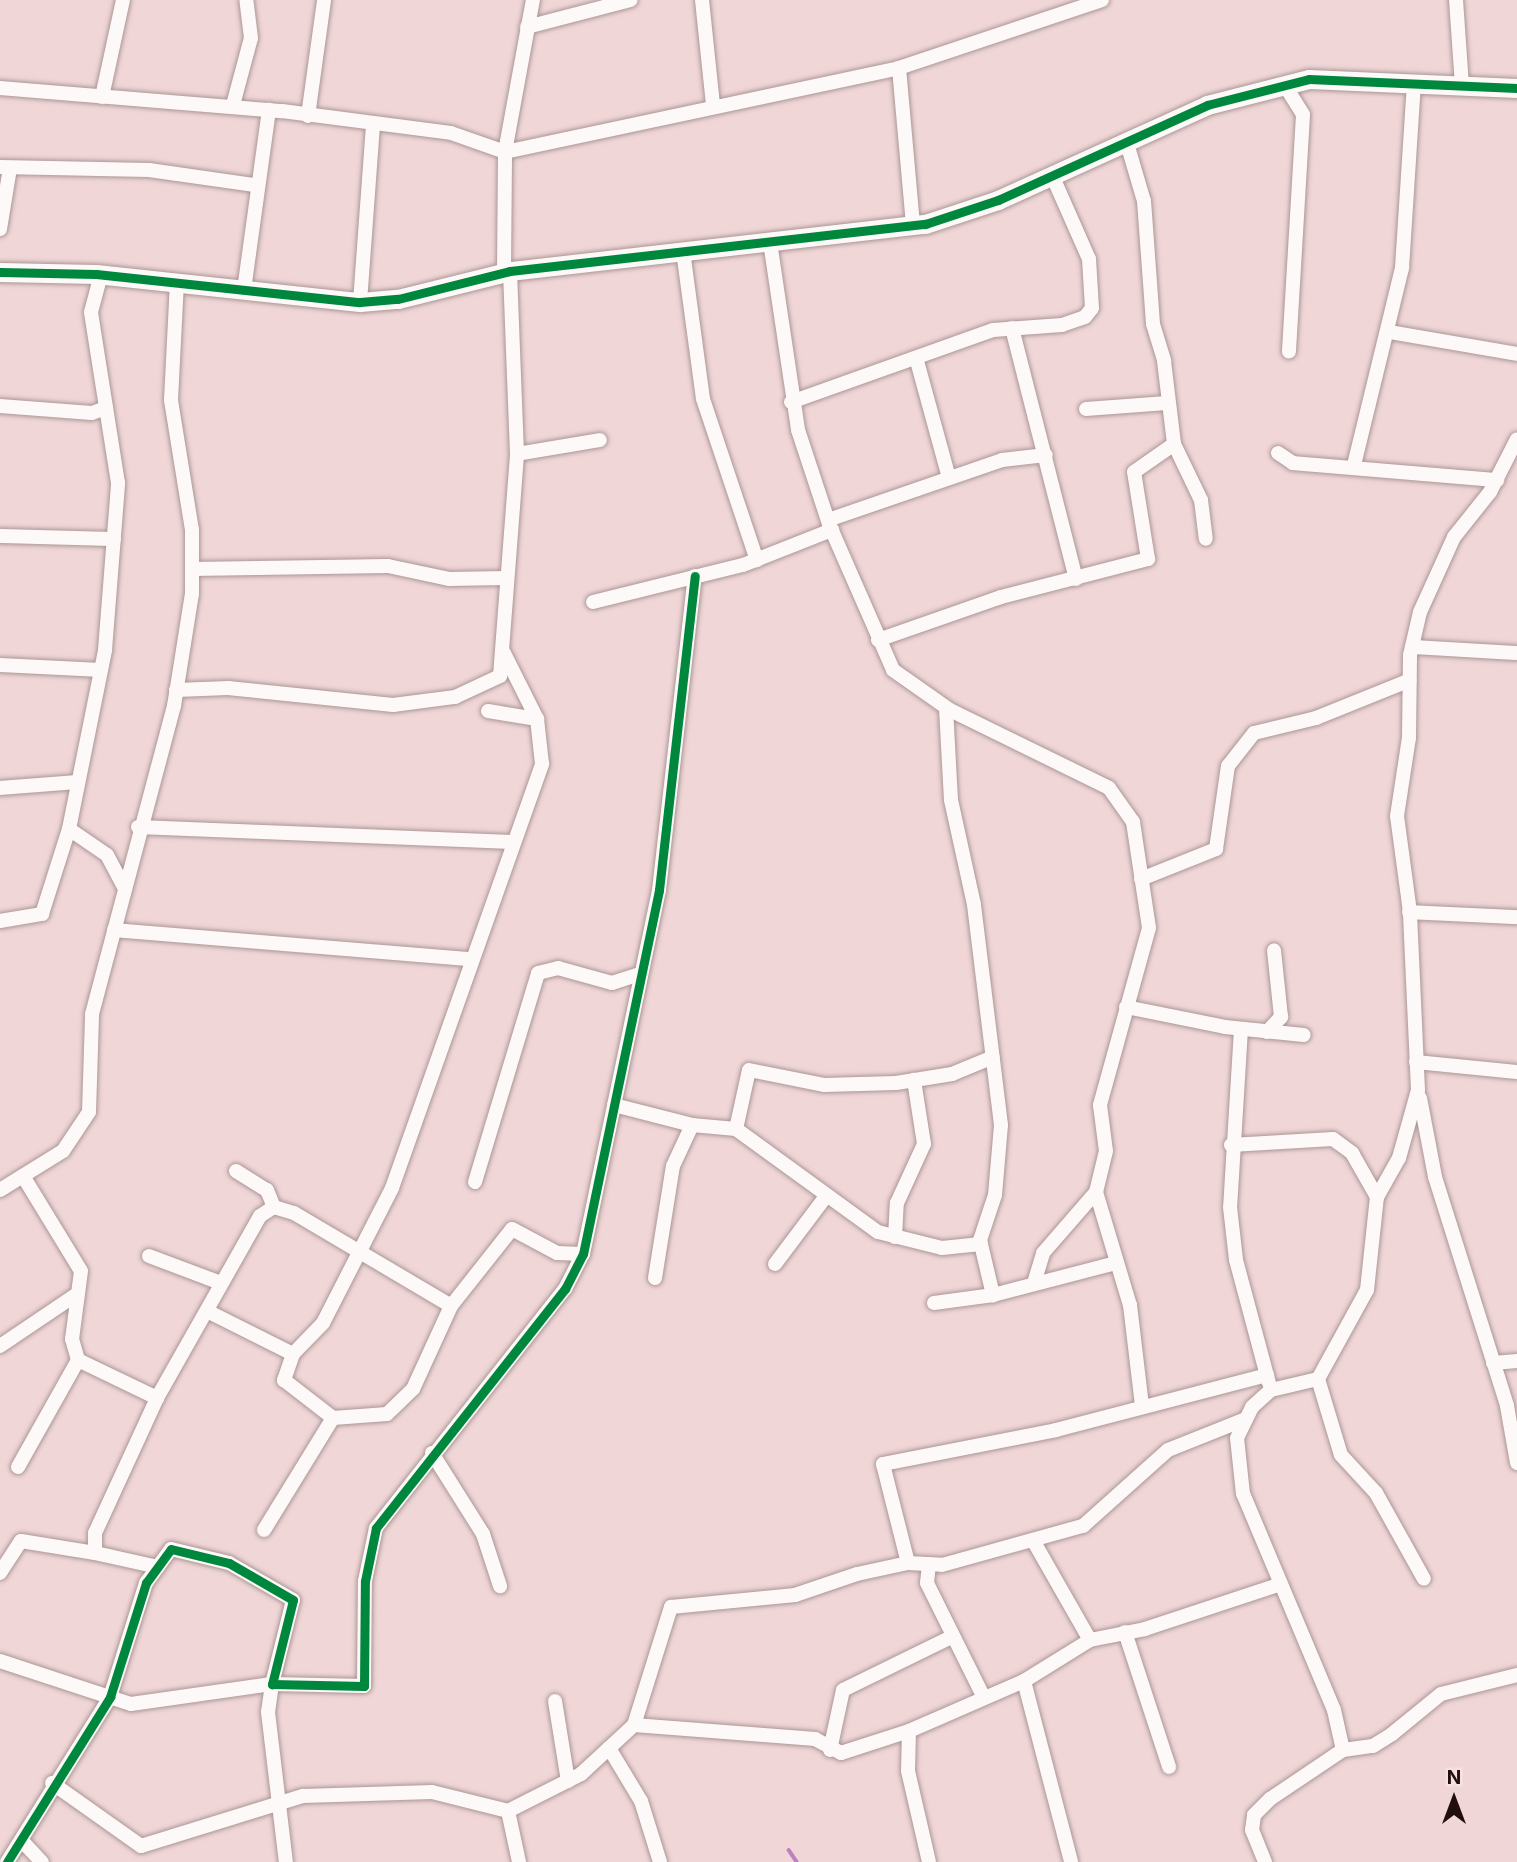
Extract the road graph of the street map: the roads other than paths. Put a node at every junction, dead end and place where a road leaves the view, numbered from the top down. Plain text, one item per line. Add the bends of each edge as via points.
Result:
1 (123, 0) edge
2 (246, 0) edge
3 (324, 0) edge
4 (533, 0) edge
5 (631, 0) edge
6 (702, 0) edge
7 (1102, 0) edge
8 (1456, 0) edge
9 (1075, 6) edge
10 (527, 27) junction
11 (899, 68) junction
12 (1414, 83) junction
13 (1284, 84) junction
14 (1462, 85) junction
15 (0, 88) edge
16 (1517, 88) edge
17 (102, 97) junction
18 (713, 104) junction
19 (233, 106) junction
20 (268, 110) junction
21 (308, 116) junction
22 (373, 128) junction
23 (1126, 140) junction
24 (505, 152) junction
25 (5, 168) edge
26 (1052, 175) junction
27 (255, 185) junction
28 (914, 226) junction
29 (0, 229) edge
30 (770, 242) junction
31 (683, 251) junction
32 (0, 272) edge
33 (507, 272) junction
34 (101, 274) junction
35 (177, 282) junction
36 (244, 290) junction
37 (360, 302) junction
38 (1012, 328) junction
39 (1390, 332) junction
40 (1289, 352) dead end
41 (1517, 354) edge
42 (917, 361) junction
43 (1167, 397) junction
44 (791, 402) junction
45 (0, 406) edge
46 (106, 408) junction
47 (1086, 409) dead end
48 (1517, 439) edge
49 (600, 440) dead end
50 (1174, 444) junction
51 (1278, 453) dead end
52 (517, 454) junction
53 (1046, 456) junction
54 (1354, 465) junction
55 (949, 478) junction
56 (1497, 480) junction
57 (830, 525) junction
58 (0, 536) edge
59 (1206, 539) dead end
60 (114, 540) junction
61 (757, 560) junction
62 (192, 569) junction
63 (695, 576) junction
64 (506, 578) junction
65 (1076, 579) junction
66 (593, 602) dead end
67 (878, 640) junction
68 (1412, 647) junction
69 (504, 653) junction
70 (1517, 653) edge
71 (0, 665) edge
72 (101, 670) junction
73 (1410, 680) junction
74 (176, 690) junction
75 (946, 708) junction
76 (488, 711) dead end
77 (537, 719) junction
78 (77, 782) junction
79 (0, 788) edge
80 (138, 827) junction
81 (69, 829) junction
82 (512, 842) junction
83 (133, 847) junction
84 (107, 855) junction
85 (1141, 879) junction
86 (124, 887) junction
87 (1409, 912) junction
88 (1517, 917) edge
89 (0, 921) edge
90 (114, 930) junction
91 (1274, 950) dead end
92 (470, 959) junction
93 (639, 974) junction
94 (1126, 1007) junction
95 (1241, 1029) junction
96 (1274, 1030) junction
97 (1304, 1035) dead end
98 (993, 1057) junction
99 (1416, 1062) junction
100 (1517, 1072) edge
101 (914, 1080) junction
102 (1418, 1090) junction
103 (614, 1105) junction
104 (692, 1125) junction
105 (736, 1129) junction
106 (1231, 1145) junction
107 (236, 1171) dead end
108 (23, 1176) junction
109 (475, 1182) dead end
110 (0, 1190) edge
111 (1096, 1192) junction
112 (1377, 1197) junction
113 (824, 1199) junction
114 (274, 1207) junction
115 (895, 1237) junction
116 (981, 1244) junction
117 (361, 1251) junction
118 (583, 1254) junction
119 (149, 1256) dead end
120 (1116, 1263) junction
121 (775, 1265) dead end
122 (655, 1278) dead end
123 (221, 1283) junction
124 (1034, 1283) junction
125 (77, 1294) junction
126 (993, 1295) junction
127 (934, 1303) dead end
128 (451, 1306) junction
129 (208, 1311) junction
130 (0, 1346) edge
131 (293, 1354) junction
132 (78, 1360) junction
133 (1517, 1361) edge
134 (1493, 1363) junction
135 (1318, 1379) junction
136 (1269, 1382) junction
137 (157, 1398) junction
138 (1142, 1406) junction
139 (334, 1418) junction
140 (1243, 1419) junction
141 (432, 1453) junction
142 (1517, 1463) edge
143 (18, 1467) dead end
144 (264, 1530) dead end
145 (1034, 1542) junction
146 (95, 1553) junction
147 (908, 1563) junction
148 (929, 1564) junction
149 (158, 1567) junction
150 (0, 1573) edge
151 (1424, 1579) dead end
152 (1281, 1584) junction
153 (500, 1586) dead end
154 (1125, 1632) junction
155 (951, 1637) junction
156 (1090, 1640) junction
157 (0, 1661) edge
158 (1517, 1675) edge
159 (1024, 1681) junction
160 (272, 1685) junction
161 (110, 1697) junction
162 (984, 1698) junction
163 (555, 1701) dead end
164 (634, 1725) junction
165 (909, 1731) junction
166 (608, 1748) junction
167 (1343, 1749) junction
168 (830, 1750) junction
169 (1169, 1768) dead end
170 (568, 1781) junction
171 (52, 1783) junction
172 (279, 1800) junction
173 (508, 1811) junction
174 (24, 1843) junction
175 (7, 1862) edge
176 (43, 1862) edge
177 (286, 1862) edge
178 (519, 1862) edge
179 (660, 1862) edge
180 (929, 1862) edge
181 (1071, 1862) edge
182 (1265, 1862) edge

1 - 17 street
2 - 19 street via 251,37
3 - 21 street
4 - 10 street
5 - 10 street
6 - 18 street
7 - 9 street
8 - 14 street
9 - 11 street
10 - 24 street
11 - 18 street
11 - 28 street
12 - 13 street
12 - 14 street
12 - 39 street via 1402,268
13 - 23 street via 1207,105
13 - 40 street via 1303,115
14 - 16 street
15 - 17 street
17 - 19 street
18 - 24 street
19 - 20 street
20 - 21 street
20 - 27 street
21 - 22 street
22 - 24 street via 451,133
22 - 37 street
23 - 26 street
23 - 43 street via 1144,201 1153,324
24 - 33 street
25 - 27 street via 149,170
25 - 29 street
26 - 28 street via 998,200
26 - 38 street via 1088,259 1093,308 1075,322
27 - 36 street
28 - 30 street
30 - 31 street
30 - 44 street
31 - 33 street
31 - 61 street via 703,399
32 - 34 street
33 - 37 street
33 - 52 street
34 - 35 street
34 - 46 street via 91,312
35 - 36 street
35 - 62 street via 172,400
36 - 37 street
38 - 42 street
38 - 53 street
39 - 41 street
39 - 54 street via 1368,391
42 - 44 street
42 - 55 street
43 - 47 street
43 - 50 street
44 - 57 street
45 - 46 street via 92,413
46 - 60 street via 118,483
48 - 56 street
49 - 52 street
50 - 59 street via 1201,500
50 - 65 street via 1134,472 1148,559
51 - 54 street via 1293,463
52 - 64 street
53 - 55 street via 1002,460
53 - 65 street
54 - 56 street
55 - 57 street
56 - 68 street via 1454,537
57 - 61 street
57 - 67 street
58 - 60 street
60 - 72 street
61 - 63 street
62 - 64 street via 388,566 449,579
62 - 74 street
63 - 66 street
63 - 93 street via 659,890
64 - 69 street
65 - 67 street
67 - 75 street via 906,684
68 - 70 street
68 - 73 street
69 - 74 street via 491,684 421,703
69 - 77 street
71 - 72 street
72 - 78 street
73 - 85 street via 1316,718 1254,733 1228,766 1216,849
73 - 87 street via 1397,816
74 - 80 street
75 - 85 street via 1108,788 1133,822
75 - 98 street via 951,800 974,905
76 - 77 street
77 - 82 street via 542,764
78 - 79 street
78 - 81 street
80 - 82 street
80 - 83 street
81 - 84 street
81 - 89 street via 42,914
82 - 92 street
83 - 84 street
83 - 86 street
84 - 86 street
85 - 94 street via 1149,928
86 - 90 street
87 - 88 street
87 - 99 street
90 - 92 street
90 - 108 street via 92,1014 89,1112 63,1151
91 - 96 street via 1281,1011
92 - 117 street via 392,1188
93 - 103 street
93 - 109 street via 612,983 558,968 538,973
94 - 95 street
94 - 111 street via 1100,1105 1106,1151
95 - 96 street
95 - 106 street
96 - 97 street
98 - 101 street via 952,1074
98 - 116 street via 1001,1125 995,1195
99 - 100 street
99 - 102 street
101 - 105 street via 824,1085 749,1070
101 - 115 street via 924,1144 897,1203
102 - 112 street via 1399,1158
102 - 134 street via 1435,1177
103 - 104 street
103 - 118 street
104 - 105 street
104 - 122 street via 673,1166
105 - 113 street
106 - 112 street via 1333,1139 1352,1153
106 - 136 street via 1234,1249
107 - 114 street via 267,1190
108 - 110 street
108 - 125 street via 81,1272
111 - 120 street
111 - 124 street via 1043,1253
112 - 135 street via 1367,1290
113 - 115 street
113 - 121 street
114 - 117 street
114 - 123 street via 260,1216
115 - 116 street via 942,1248
116 - 126 street
117 - 128 street
117 - 131 street via 323,1323
118 - 128 street via 557,1253 512,1229
118 - 141 street via 565,1289
119 - 123 street
120 - 124 street
120 - 138 street via 1130,1305
123 - 129 street
124 - 126 street
125 - 130 street
125 - 132 street via 72,1339
126 - 127 street
128 - 139 street via 419,1379 387,1414
129 - 131 street
129 - 137 street
131 - 139 street via 284,1380
132 - 137 street
132 - 143 street
133 - 134 street
134 - 142 street
135 - 136 street
135 - 151 street via 1341,1455 1376,1493
136 - 138 street
136 - 140 street
137 - 146 street via 95,1533
138 - 147 street via 883,1464
139 - 144 street
140 - 145 street via 1168,1450 1083,1526
140 - 152 street via 1236,1457 1243,1494
141 - 153 street via 483,1534
141 - 160 street via 376,1528 365,1581 364,1686
145 - 148 street
145 - 156 street
146 - 149 street
146 - 150 street via 21,1541
147 - 148 street
147 - 164 street via 795,1595 671,1608
148 - 155 street via 927,1583
149 - 160 street via 172,1549 186,1549 229,1563 293,1601
149 - 161 street via 127,1631
152 - 154 street
152 - 167 street via 1334,1710
154 - 156 street
154 - 169 street
155 - 162 street
155 - 168 street via 903,1655 843,1690
156 - 159 street
157 - 161 street
158 - 167 street via 1455,1688 1426,1702 1373,1746
159 - 162 street
159 - 181 street
160 - 161 street via 131,1704
160 - 172 street via 268,1712
161 - 171 street
162 - 165 street
163 - 170 street
164 - 166 street
164 - 168 street via 815,1739
165 - 168 street via 841,1753
165 - 180 street via 908,1771
166 - 170 street
166 - 179 street via 641,1801
167 - 182 street via 1254,1815 1252,1830
170 - 173 street
171 - 172 street via 141,1846
171 - 174 street
172 - 173 street via 432,1792
172 - 177 street
173 - 178 street
174 - 175 street
174 - 176 street

